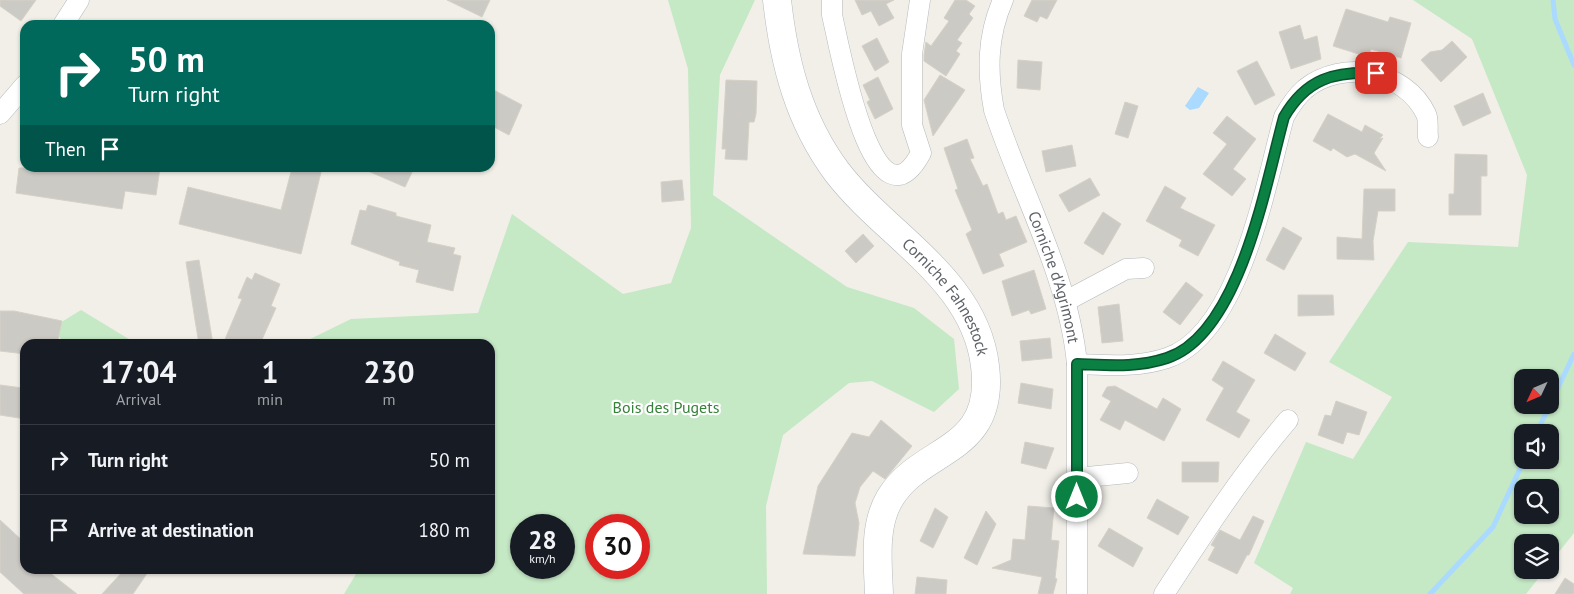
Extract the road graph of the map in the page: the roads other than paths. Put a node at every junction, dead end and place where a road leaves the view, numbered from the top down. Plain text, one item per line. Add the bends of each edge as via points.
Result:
1 (79, 0) edge
2 (777, 0) edge
3 (832, 0) edge
4 (920, 0) edge
5 (1003, 0) edge
6 (66, 20) edge
7 (20, 91) edge
8 (0, 114) edge
9 (1428, 137) dead end
10 (1144, 268) dead end
11 (1066, 302) junction
12 (1077, 364) junction
13 (1288, 420) dead end
14 (1128, 473) dead end
15 (1077, 478) junction
16 (879, 594) edge
17 (1077, 594) edge
18 (1164, 594) edge

1 - 6 street
2 - 16 main road, Corniche Fahnestock via 792,81 820,147 857,195 934,270 960,301 976,327 986,368 984,400 973,426 959,443 905,479 884,510 878,537
3 - 4 street via 832,15 858,121 881,168 892,174 904,173 914,165 921,152 912,125 912,54
5 - 11 street, Corniche d'Agrimont via 994,19 990,49 988,78 994,110
7 - 8 street
9 - 12 street via 1427,116 1415,99 1376,73 1351,72 1325,78 1306,88 1284,117 1246,258 1232,290 1196,340 1169,358 1135,366
10 - 11 street via 1126,269
11 - 12 street, Corniche d'Agrimont via 1075,338
12 - 15 street, Corniche d'Agrimont
13 - 18 street via 1221,508
14 - 15 street
15 - 17 street, Corniche d'Agrimont

